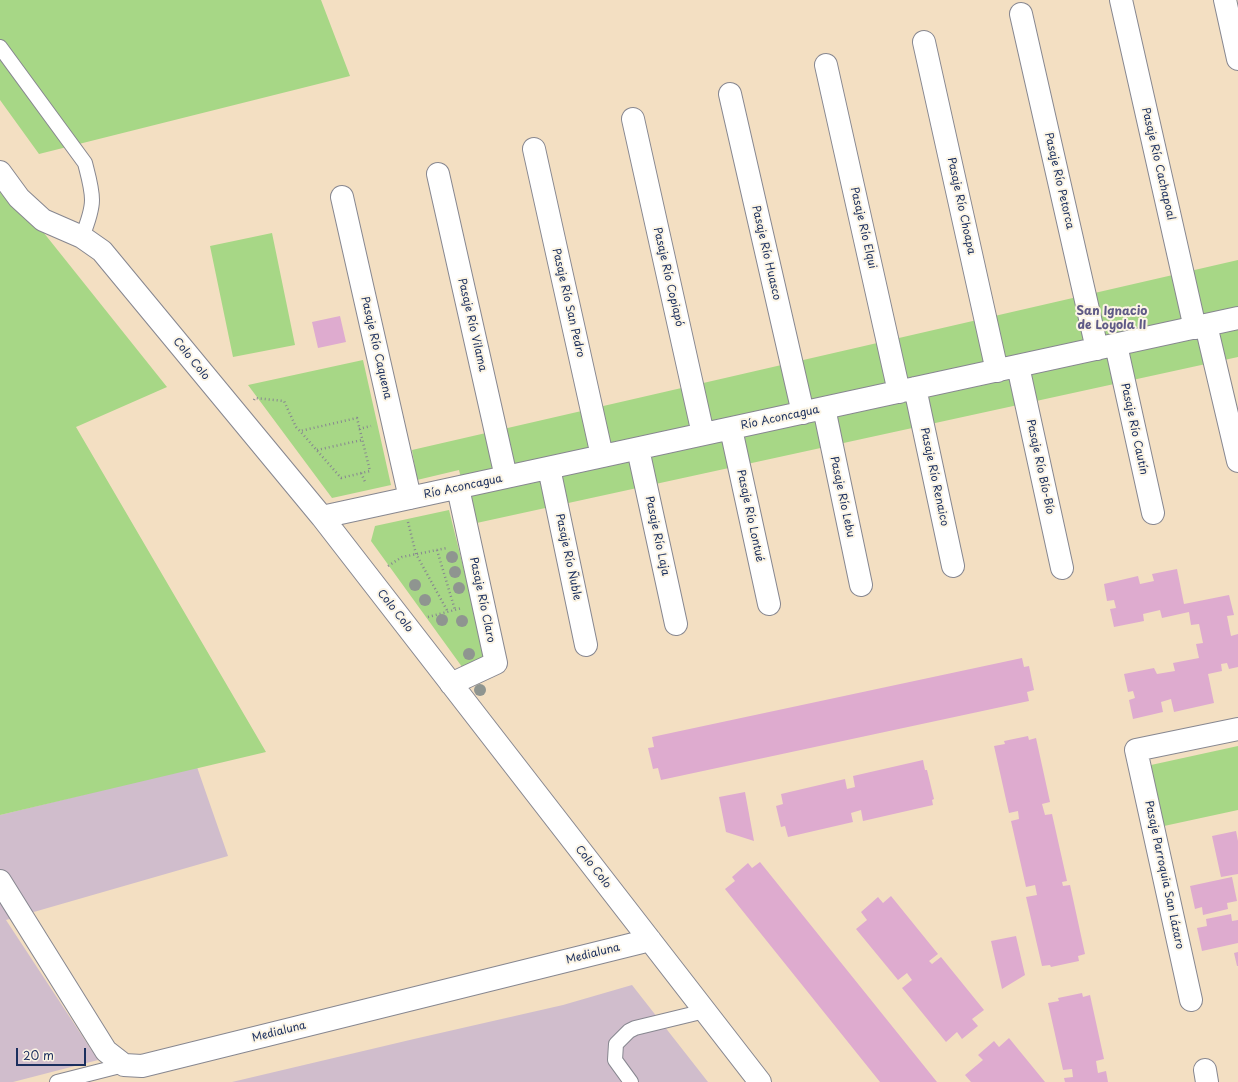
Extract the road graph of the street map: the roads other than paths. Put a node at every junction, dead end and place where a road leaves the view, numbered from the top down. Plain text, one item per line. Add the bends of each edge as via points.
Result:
1 (1121, 0) edge
2 (1225, 0) edge
3 (1021, 14) dead end
4 (924, 42) dead end
5 (0, 47) edge
6 (1238, 59) edge
7 (826, 65) dead end
8 (730, 94) dead end
9 (633, 119) dead end
10 (534, 149) dead end
11 (0, 172) edge
12 (438, 174) dead end
13 (342, 197) dead end
14 (82, 237) junction
15 (1238, 318) edge
16 (1200, 326) junction
17 (1106, 347) junction
18 (1018, 366) junction
19 (997, 371) junction
20 (907, 390) junction
21 (824, 408) junction
22 (803, 413) junction
23 (731, 428) junction
24 (703, 434) junction
25 (638, 449) junction
26 (602, 456) junction
27 (1238, 461) edge
28 (549, 468) junction
29 (506, 477) junction
30 (458, 488) junction
31 (407, 499) junction
32 (1153, 514) dead end
33 (322, 517) junction
34 (953, 566) dead end
35 (1062, 568) dead end
36 (861, 585) dead end
37 (769, 604) dead end
38 (676, 624) dead end
39 (586, 645) dead end
40 (451, 684) junction
41 (1238, 729) edge
42 (0, 881) edge
43 (650, 940) junction
44 (1191, 1000) dead end
45 (705, 1011) junction
46 (124, 1065) junction
47 (57, 1082) edge
48 (631, 1082) edge
49 (760, 1082) edge

1 - 16 street, Pasaje Río Cachapoal
2 - 6 street
3 - 17 street, Pasaje Río Petorca
4 - 19 street, Pasaje Río Choapa
5 - 14 lane via 84,163 92,202
7 - 20 street, Pasaje Río Elqui
8 - 22 street, Pasaje Río Huasco
9 - 24 street, Pasaje Río Copiapó
10 - 26 street, Pasaje Río San Pedro
11 - 14 street, Colo Colo via 19,198 43,220
12 - 29 street, Pasaje Río Vilama
13 - 31 street, Pasaje Río Caquena
14 - 33 street, Colo Colo via 102,250
15 - 16 street, Río Aconcagua
16 - 17 street, Río Aconcagua
16 - 27 street, Pasaje Río Cachapoal
17 - 18 street, Río Aconcagua
17 - 32 street, Pasaje Río Cautín
18 - 19 street, Río Aconcagua
18 - 35 street, Pasaje Río Bío-Bío
19 - 20 street, Río Aconcagua
20 - 21 street, Río Aconcagua
20 - 34 street, Pasaje Río Renaico
21 - 22 street, Río Aconcagua
21 - 36 street, Pasaje Río Lebu
22 - 23 street, Río Aconcagua
23 - 24 street, Río Aconcagua
23 - 37 street, Pasaje Río Lontué
24 - 25 street, Río Aconcagua
25 - 26 street, Río Aconcagua
25 - 38 street, Pasaje Río Laja
26 - 28 street, Río Aconcagua
28 - 29 street, Río Aconcagua
28 - 39 street, Pasaje Río Ñuble
29 - 30 street, Río Aconcagua
30 - 31 street, Río Aconcagua
30 - 40 street, Pasaje Río Claro via 496,663
31 - 33 street, Río Aconcagua
33 - 40 street, Colo Colo
40 - 43 street, Colo Colo
41 - 44 street, Pasaje Parroquia San Lázaro via 1136,750
42 - 46 street via 106,1051
43 - 45 street, Colo Colo
43 - 46 street, Medialuna via 142,1066
45 - 48 lane via 629,1031 616,1044 615,1060
45 - 49 street, Colo Colo
46 - 47 lane

